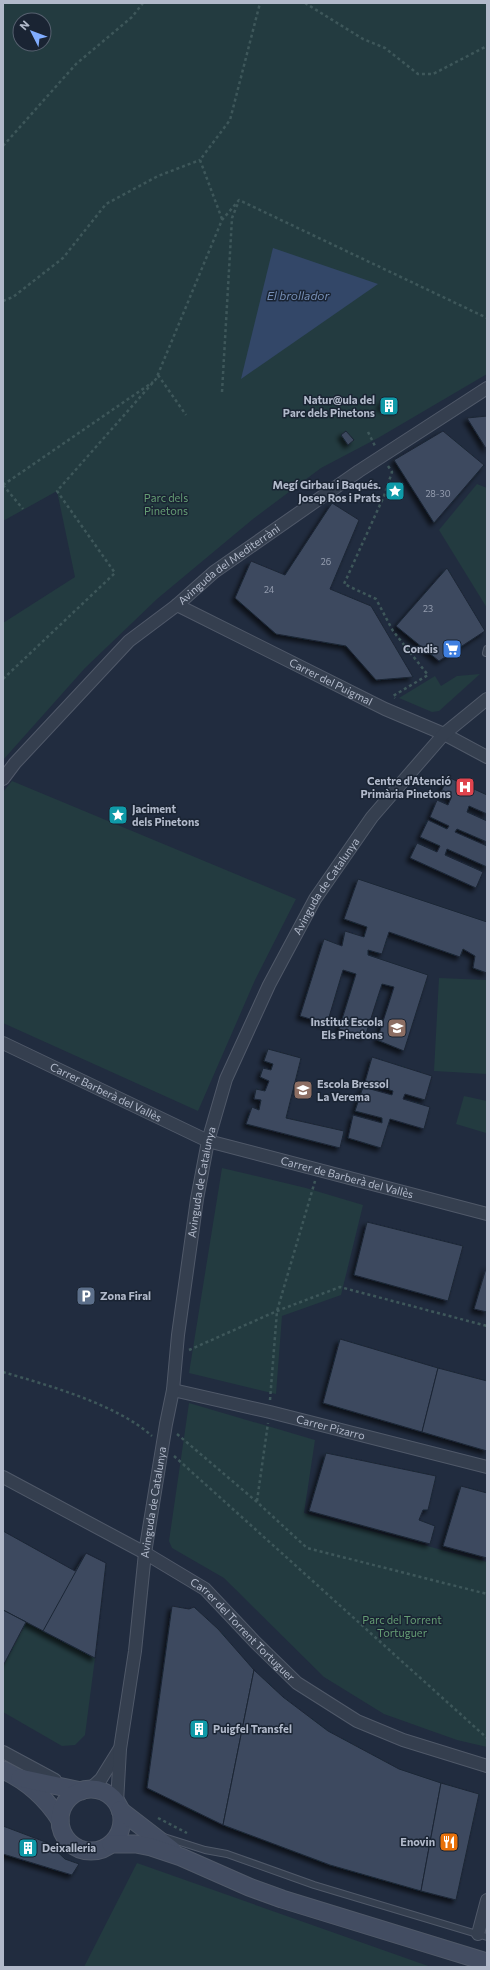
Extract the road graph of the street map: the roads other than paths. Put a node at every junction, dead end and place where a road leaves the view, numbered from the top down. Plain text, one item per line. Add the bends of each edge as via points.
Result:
1 (487, 388) edge
2 (177, 605) junction
3 (487, 699) edge
4 (444, 734) junction
5 (487, 757) edge
6 (3, 779) edge
7 (3, 1043) edge
8 (208, 1141) junction
9 (487, 1214) edge
10 (173, 1390) junction
11 (487, 1467) edge
12 (3, 1477) edge
13 (145, 1553) junction
14 (120, 1749) junction
15 (3, 1752) edge
16 (487, 1766) edge
17 (3, 1770) edge
18 (20, 1778) junction
19 (81, 1789) junction
20 (119, 1806) junction
21 (60, 1820) junction
22 (150, 1832) junction
23 (111, 1844) junction
24 (181, 1857) junction
25 (487, 1900) edge
26 (482, 1935) edge
27 (487, 1962) edge

1 - 2 street, Avinguda del Mediterràni via 359,471 214,572
2 - 4 street, Carrer del Puigmal via 378,706
2 - 6 street, Avinguda del Mediterràni via 130,641
3 - 4 street, Avinguda de Catalunya
4 - 5 street, Carrer del Puigmal
4 - 8 street, Avinguda de Catalunya via 372,817 315,899 269,984 229,1072
7 - 8 street, Carrer Barberà del Vallès
8 - 9 street, Carrer de Barberà del Vallès
8 - 10 street, Avinguda de Catalunya via 197,1199
10 - 11 street, Carrer Pizarro
10 - 13 street, Avinguda de Catalunya
12 - 13 street, Carrer del Torrent Tortuguer
13 - 14 street, Avinguda de Catalunya via 135,1651
13 - 16 street, Carrer del Torrent Tortuguer via 205,1589 298,1683 357,1721 403,1740
14 - 19 street, Avinguda de Catalunya via 101,1779
14 - 20 street, Avinguda de Catalunya
15 - 19 street via 42,1774
17 - 18 main road
18 - 19 main road
18 - 21 main road via 44,1800
19 - 20 main road via 105,1792
19 - 21 main road via 64,1806
20 - 22 main road
20 - 23 main road via 120,1830
21 - 23 main road via 65,1837 76,1848 90,1852
22 - 24 main road
22 - 26 lane via 205,1850 227,1854 314,1885
23 - 24 main road via 136,1844
24 - 27 main road via 235,1882 282,1899
25 - 26 street

